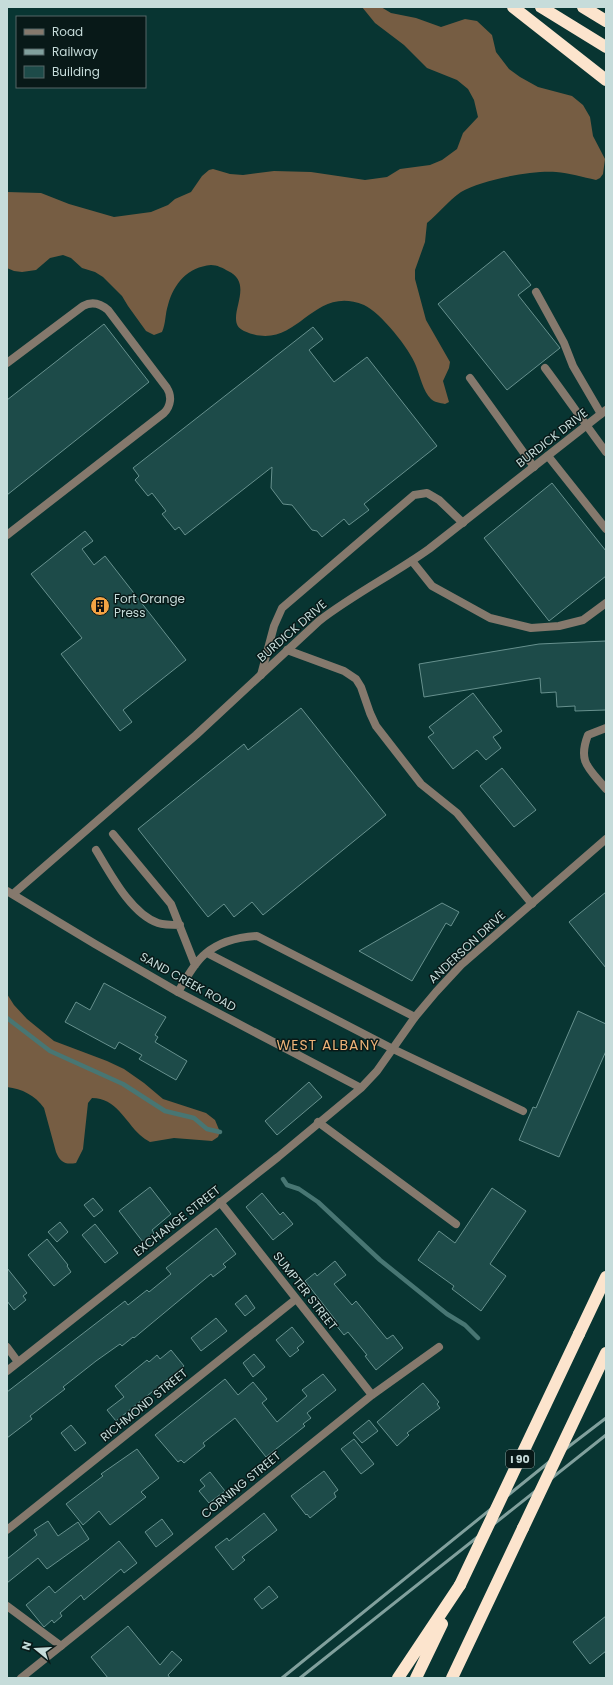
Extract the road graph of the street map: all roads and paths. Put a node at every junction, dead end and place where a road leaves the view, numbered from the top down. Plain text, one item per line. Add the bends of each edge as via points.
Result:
1 (513, 7) edge
2 (541, 7) edge
3 (584, 7) edge
4 (606, 21) edge
5 (606, 47) edge
6 (606, 80) edge
7 (536, 292) dead end
8 (7, 363) edge
9 (545, 368) dead end
10 (470, 378) dead end
11 (604, 412) edge
12 (586, 426) junction
13 (606, 452) edge
14 (548, 456) junction
15 (534, 467) junction
16 (463, 522) junction
17 (606, 529) edge
18 (7, 534) edge
19 (412, 561) junction
20 (606, 603) edge
21 (288, 650) junction
22 (261, 675) junction
23 (606, 728) edge
24 (606, 789) edge
25 (112, 834) dead end
26 (606, 840) edge
27 (96, 850) dead end
28 (10, 893) edge
29 (532, 904) junction
30 (180, 925) junction
31 (207, 953) junction
32 (195, 965) junction
33 (178, 992) junction
34 (415, 1017) junction
35 (393, 1049) junction
36 (361, 1088) junction
37 (523, 1112) dead end
38 (318, 1122) junction
39 (220, 1202) junction
40 (456, 1224) dead end
41 (606, 1277) edge
42 (296, 1299) junction
43 (7, 1347) edge
44 (439, 1347) dead end
45 (606, 1353) edge
46 (18, 1362) junction
47 (7, 1371) edge
48 (372, 1395) junction
49 (7, 1530) edge
50 (460, 1585) junction
51 (7, 1606) edge
52 (61, 1646) junction
53 (21, 1678) edge
54 (398, 1678) edge
55 (416, 1678) edge
56 (453, 1678) edge

1 - 6 highway
2 - 5 highway
3 - 4 highway
7 - 11 street via 564,343 573,366
8 - 18 street via 83,306 98,303 108,310 167,388 171,399 164,413
9 - 12 street
10 - 15 street
11 - 12 street, BURDICK DRIVE
12 - 13 street
12 - 14 street, BURDICK DRIVE
14 - 15 street, BURDICK DRIVE
14 - 17 street
15 - 16 street, BURDICK DRIVE
16 - 19 street, BURDICK DRIVE
16 - 22 street via 439,500 427,493 414,495 282,608 274,626
19 - 20 street via 432,586 490,618 531,628 559,626 584,620
19 - 21 street, BURDICK DRIVE via 332,610
21 - 22 street, BURDICK DRIVE
21 - 29 street via 344,671 356,679 376,726 421,784 459,816
22 - 28 street, BURDICK DRIVE via 196,735
23 - 24 street via 588,735 583,761
25 - 30 street via 171,904
26 - 29 street, ANDERSON DRIVE
27 - 30 street via 124,894 140,912 157,923
28 - 33 street, SAND CREEK ROAD
29 - 34 street, ANDERSON DRIVE via 461,965
30 - 32 street
31 - 32 street
31 - 34 street via 230,941 257,936
31 - 35 street
32 - 33 street
33 - 36 street, SAND CREEK ROAD
34 - 35 street, ANDERSON DRIVE
35 - 36 street, ANDERSON DRIVE
35 - 37 street
36 - 38 street, EXCHANGE STREET
38 - 39 street, EXCHANGE STREET
38 - 40 street
39 - 42 street, SUMPTER STREET
39 - 46 street, EXCHANGE STREET
41 - 50 highway, I 90, bridge
42 - 48 street, SUMPTER STREET
42 - 49 street, RICHMOND STREET
43 - 46 street
44 - 48 street, CORNING STREET
45 - 56 highway, I 90, bridge
46 - 47 street, EXCHANGE STREET
48 - 52 street, CORNING STREET
50 - 54 highway
50 - 55 highway, I 90
51 - 52 street
52 - 53 street, CORNING STREET

